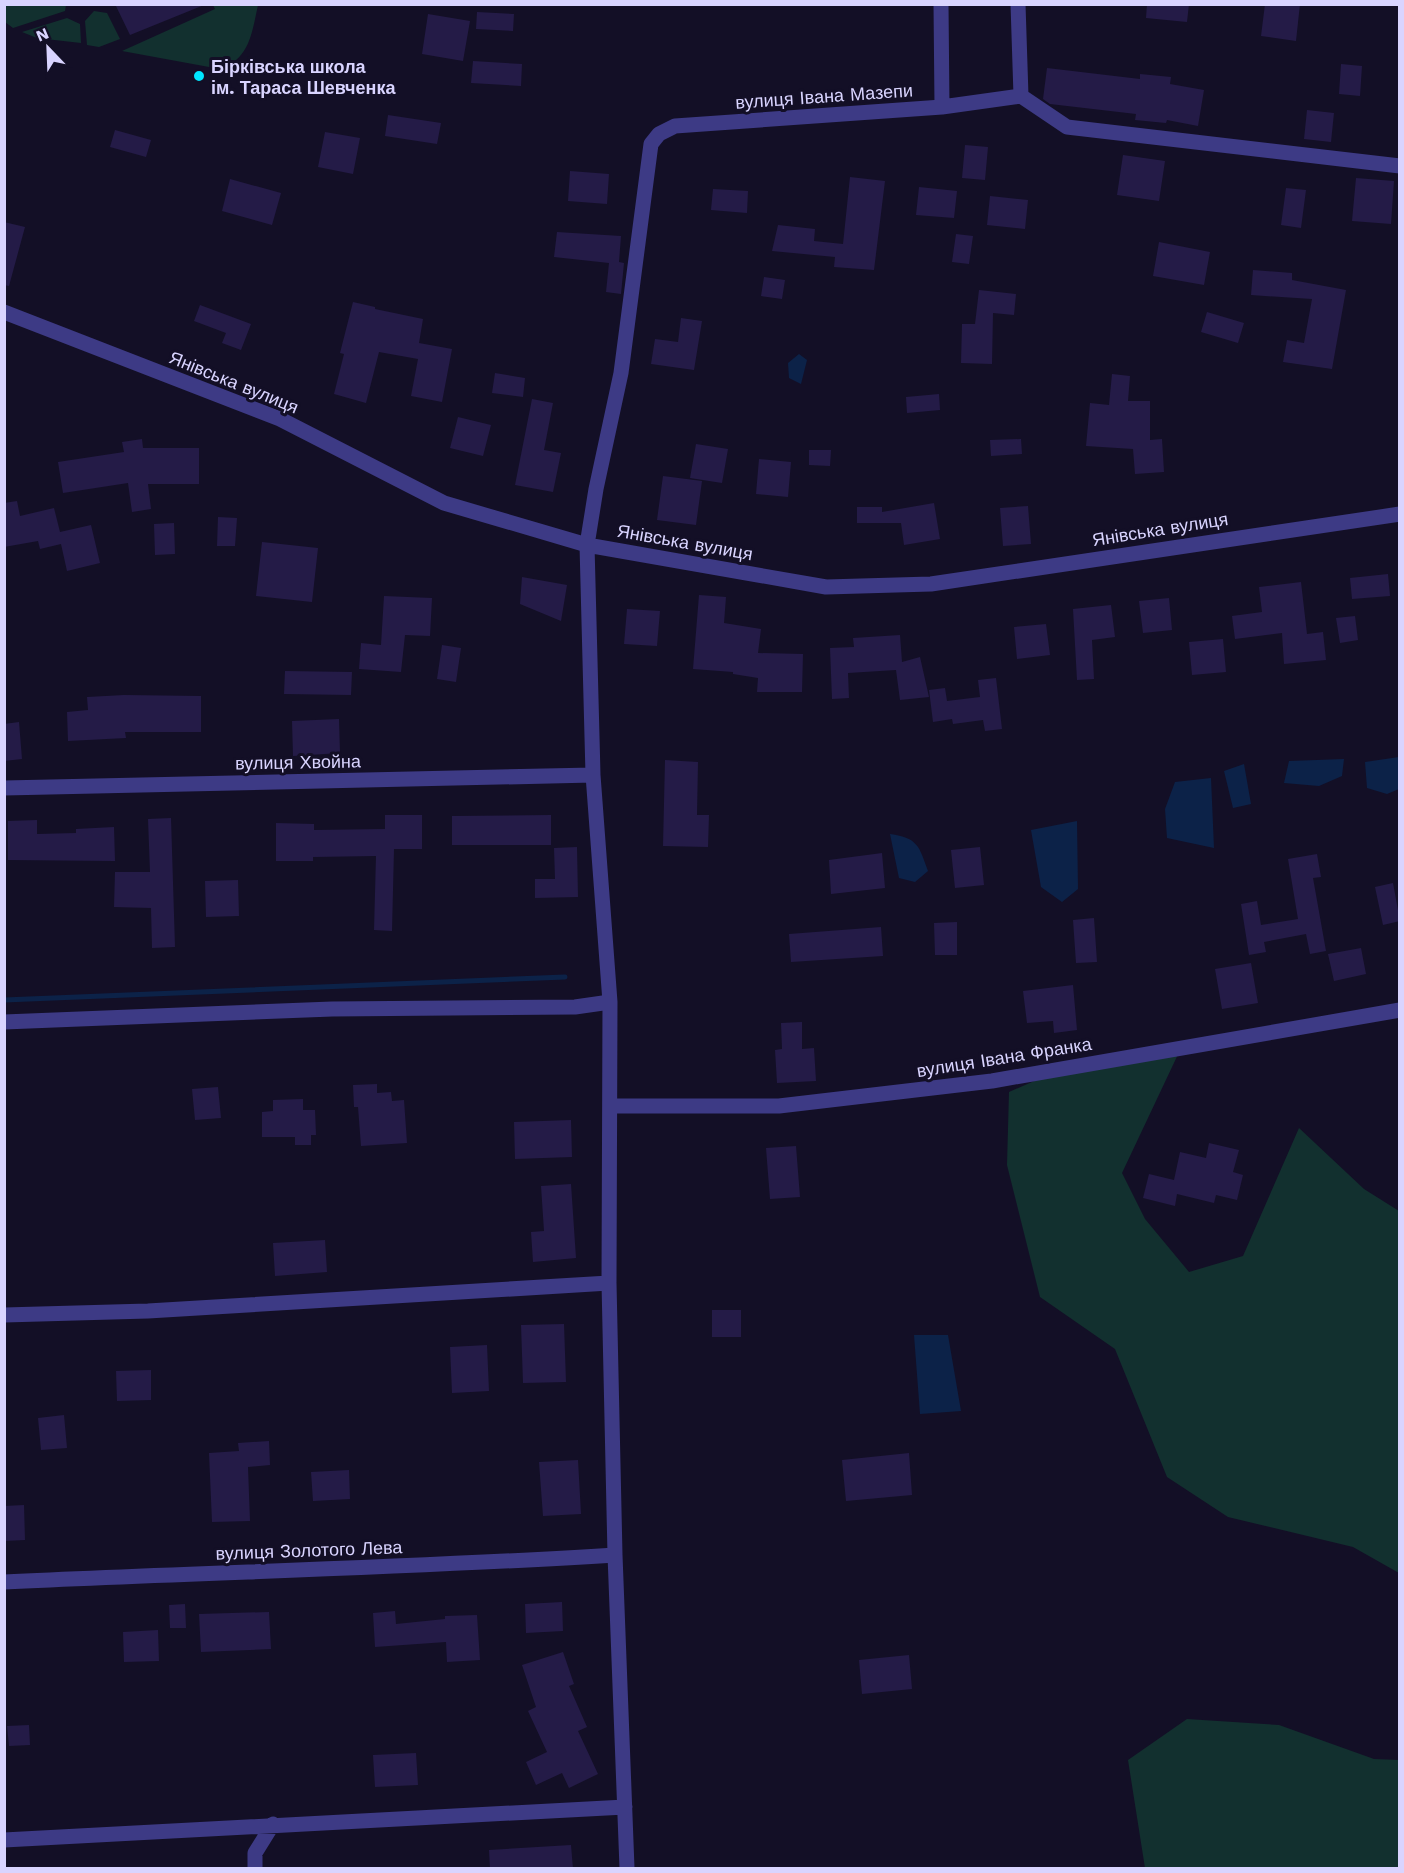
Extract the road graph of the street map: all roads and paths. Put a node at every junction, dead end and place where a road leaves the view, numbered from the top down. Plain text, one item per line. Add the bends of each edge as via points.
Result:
1 (941, 4) edge
2 (1018, 4) edge
3 (1021, 96) junction
4 (942, 107) junction
5 (1400, 166) edge
6 (4, 312) edge
7 (1400, 514) edge
8 (587, 545) junction
9 (593, 775) junction
10 (4, 788) edge
11 (610, 1002) junction
12 (1400, 1010) edge
13 (4, 1022) edge
14 (612, 1106) junction
15 (609, 1283) junction
16 (4, 1315) edge
17 (615, 1555) junction
18 (4, 1582) edge
19 (625, 1807) junction
20 (273, 1824) junction
21 (4, 1840) edge
22 (255, 1869) edge
23 (627, 1869) edge

1 - 4 street
2 - 3 street
3 - 4 street, вулиця Івана Мазепи
3 - 5 street via 1067,127
4 - 8 street, вулиця Івана Мазепи via 675,126 659,134 651,144 621,373
6 - 8 street, Янівська вулиця via 280,419 444,503
7 - 8 street, Янівська вулиця via 920,584 826,587
8 - 9 street, вулиця Івана Мазепи
9 - 10 street, вулиця Хвойна
9 - 11 street, вулиця Івана Мазепи
11 - 13 street via 575,1007 332,1009
11 - 14 street, вулиця Івана Мазепи
12 - 14 street, вулиця Івана Франка via 992,1081 778,1106
14 - 15 street, вулиця Івана Мазепи
15 - 16 street via 148,1311
15 - 17 street, вулиця Івана Мазепи
17 - 18 street, вулиця Золотого Лева via 381,1569
17 - 19 street, вулиця Івана Мазепи
19 - 20 street
19 - 23 street, вулиця Івана Мазепи
20 - 21 street
20 - 22 street via 255,1853

